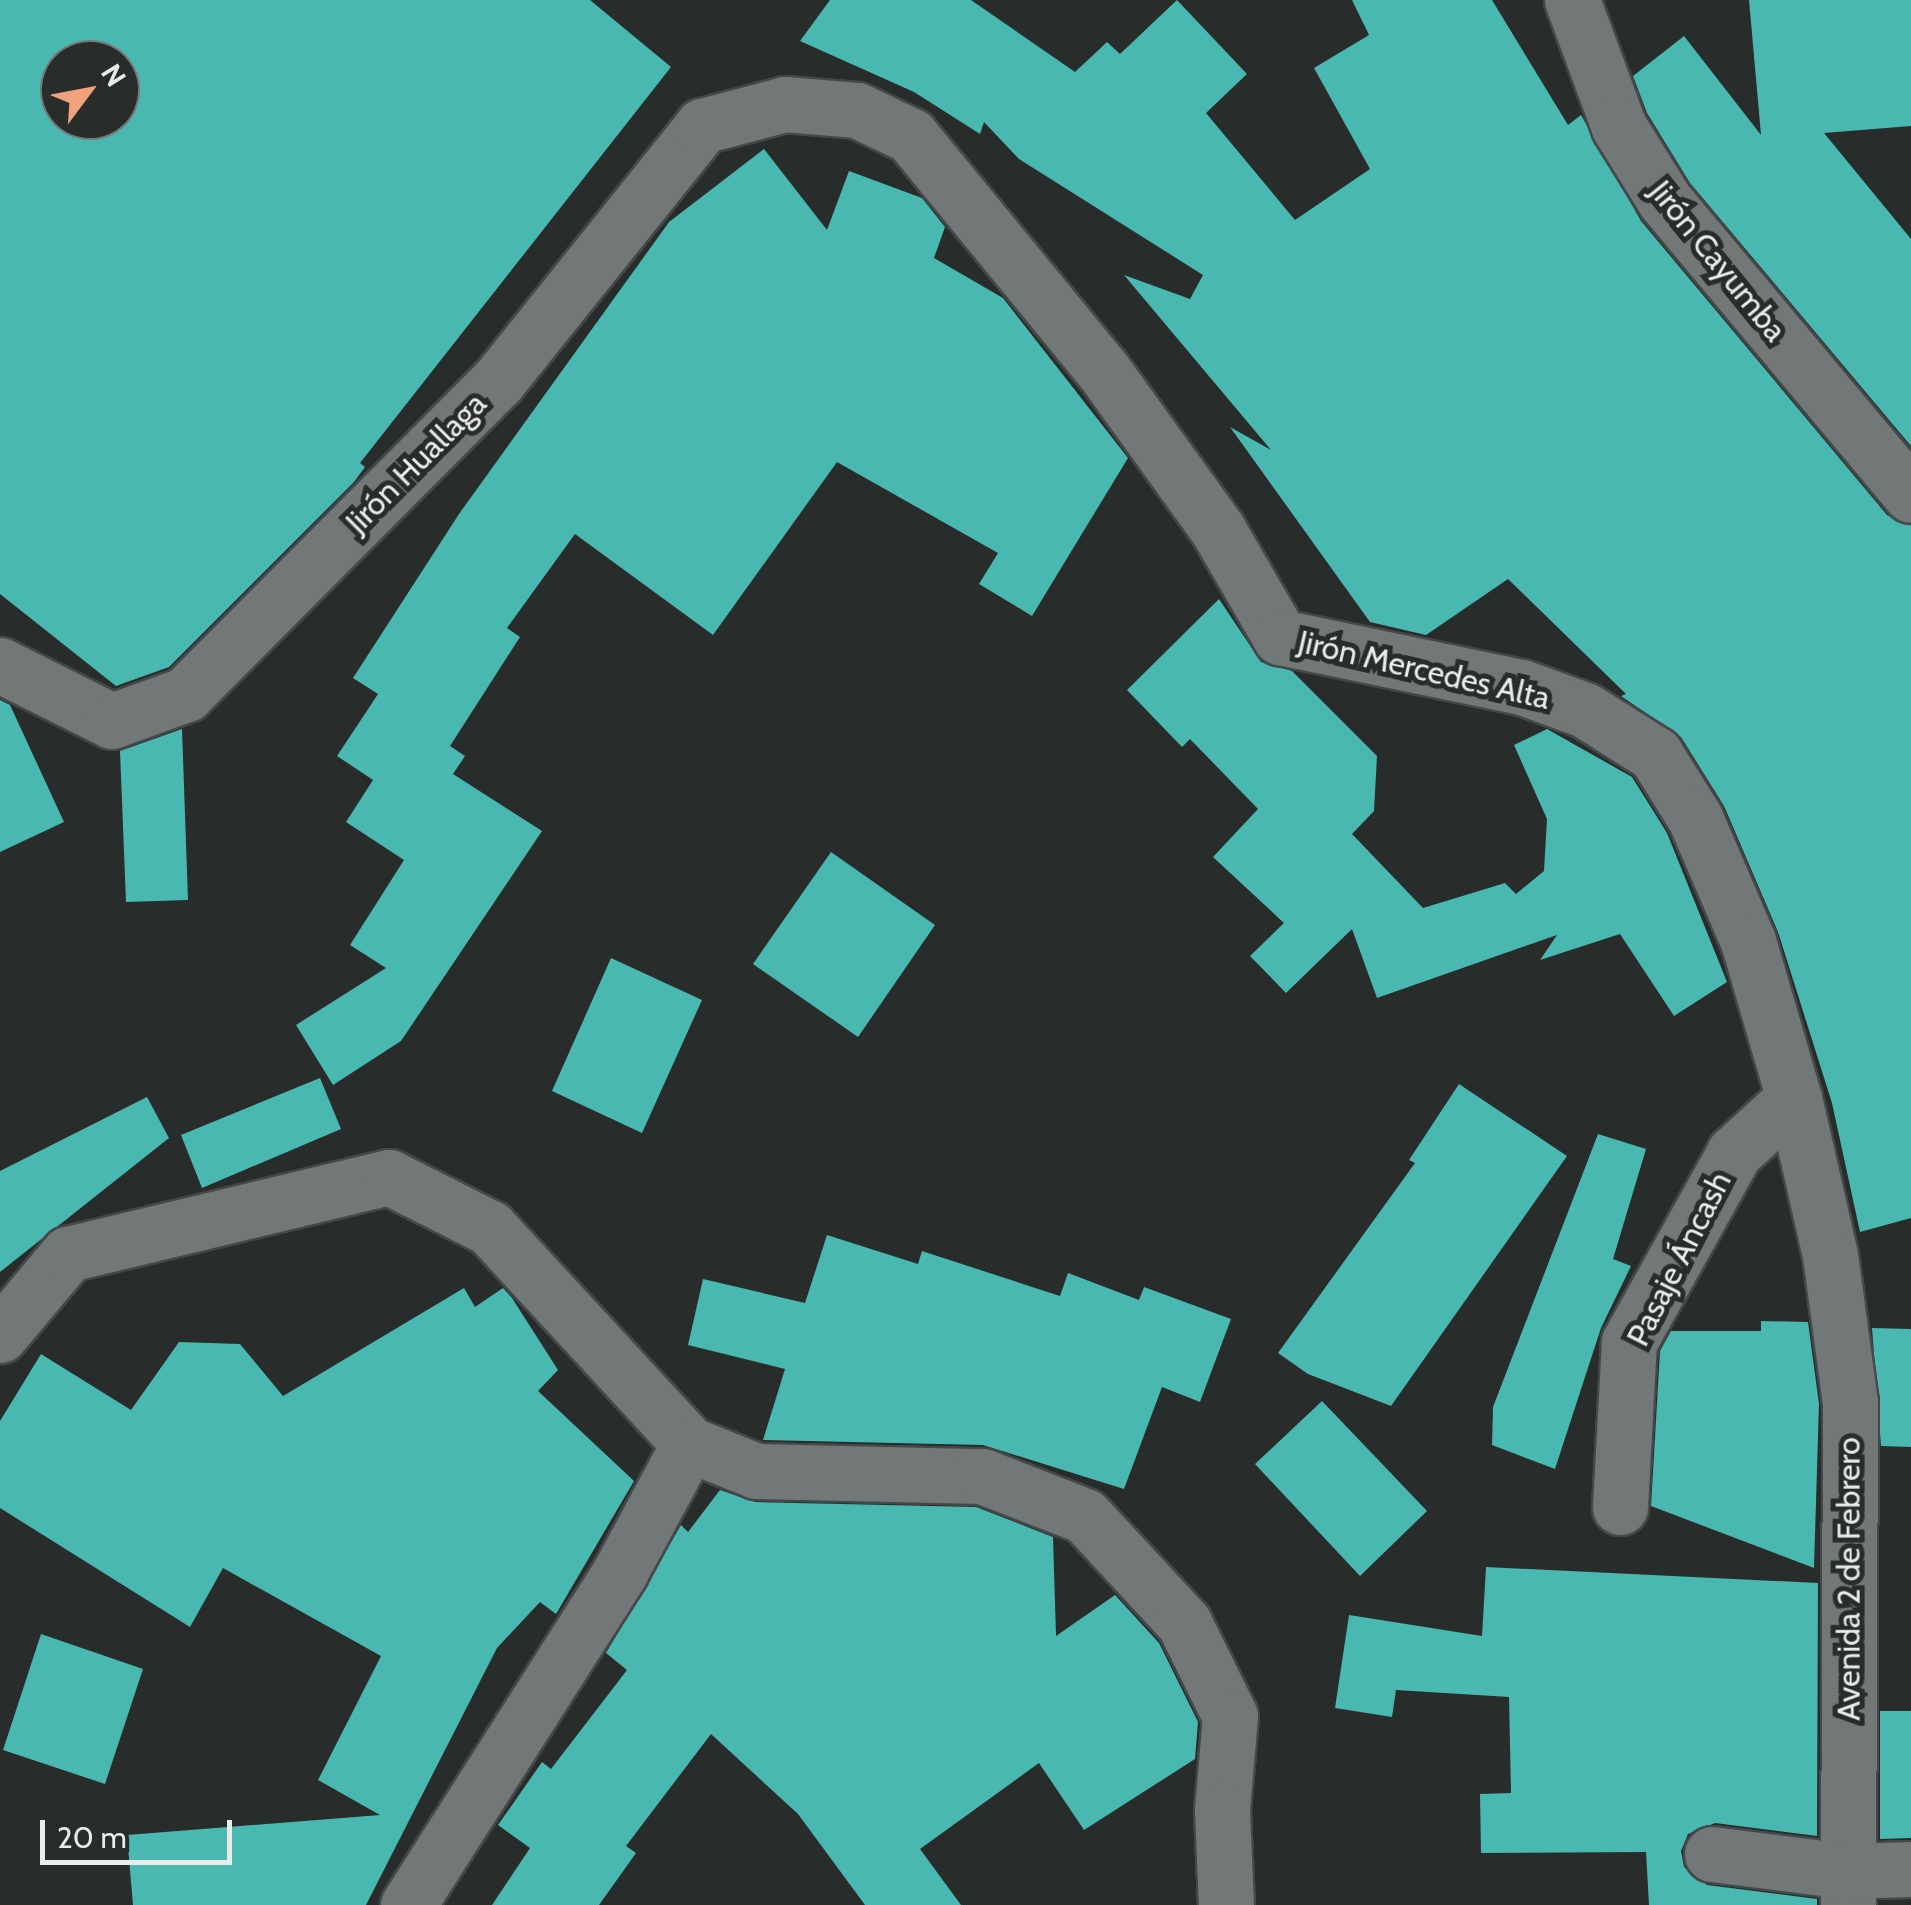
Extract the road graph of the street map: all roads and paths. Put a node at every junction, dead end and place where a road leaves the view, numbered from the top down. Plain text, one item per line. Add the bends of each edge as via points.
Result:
1 (1572, 0) edge
2 (785, 104) joint
3 (1911, 495) edge
4 (0, 665) edge
5 (1794, 1098) junction
6 (1830, 1254) joint
7 (0, 1336) edge
8 (689, 1444) junction
9 (1620, 1508) dead end
10 (1712, 1854) dead end
11 (1911, 1868) edge
12 (1847, 1888) edge
13 (408, 1905) edge
14 (1189, 1905) edge
15 (1205, 1905) edge
16 (1226, 1905) edge

1 - 3 street, Jirón Cayumba via 1619,127 1665,202
2 - 4 street, Jirón Huallaga via 702,126 498,381 186,694 112,720
2 - 5 street, Jirón Mercedes Alta via 857,110 911,136 1102,370 1218,530 1280,637 1522,688 1585,710 1655,754 1695,818 1748,942
5 - 6 street, Jirón Mercedes Alta
5 - 9 street, Pasaje Áncash via 1734,1153 1629,1342
6 - 12 street, Avenida 2 de Febrero via 1850,1402
7 - 8 street via 68,1254 388,1177 490,1228
8 - 13 street via 620,1572
8 - 16 street via 756,1470 982,1476 1085,1516 1184,1623 1230,1716 1222,1810
10 - 12 street
11 - 12 street
14 - 15 street

